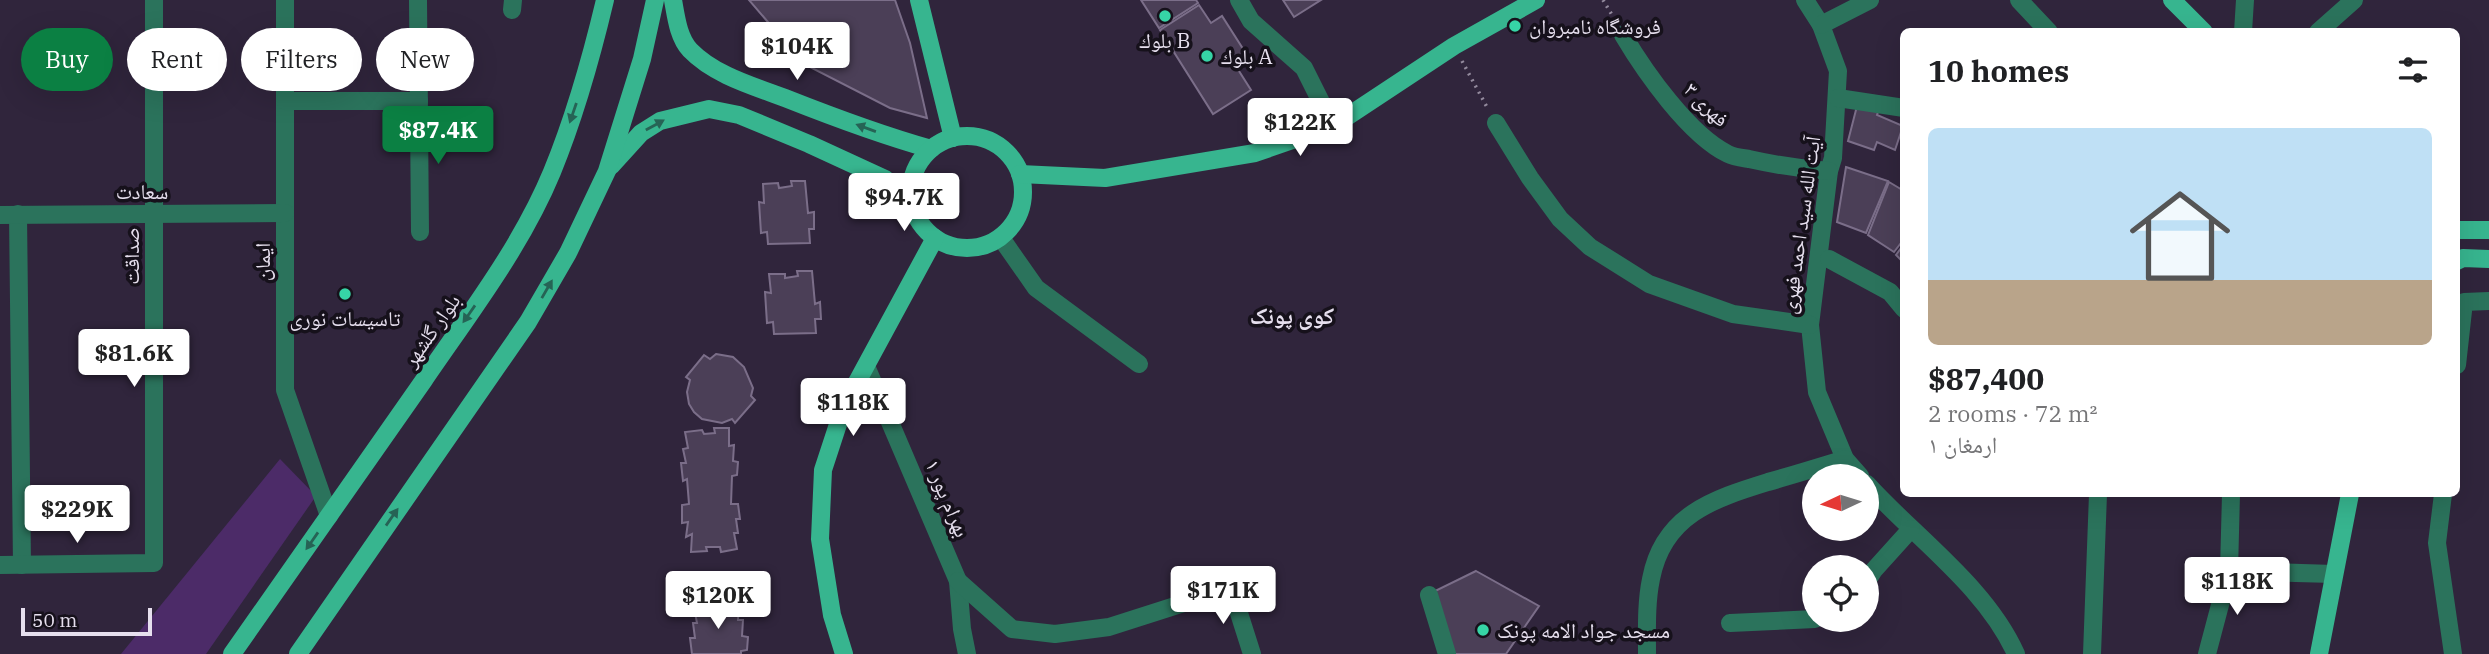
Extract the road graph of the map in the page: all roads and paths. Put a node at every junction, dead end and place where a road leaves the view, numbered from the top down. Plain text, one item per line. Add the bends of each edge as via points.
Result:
1 (154, 0) edge
2 (285, 0) edge
3 (418, 0) edge
4 (605, 0) edge
5 (655, 0) edge
6 (673, 0) edge
7 (919, 0) edge
8 (1238, 0) edge
9 (1536, 0) edge
10 (1603, 0) edge
11 (1805, 0) edge
12 (1870, 0) edge
13 (2019, 0) edge
14 (2172, 0) edge
15 (2245, 0) edge
16 (2354, 0) edge
17 (1821, 25) junction
18 (2045, 28) edge
19 (2200, 28) edge
20 (2243, 28) edge
21 (2322, 28) edge
22 (1623, 34) joint
23 (1454, 46) junction
24 (1838, 98) junction
25 (419, 101) junction
26 (285, 102) junction
27 (1900, 107) edge
28 (1496, 123) joint
29 (1333, 126) junction
30 (953, 138) junction
31 (931, 149) junction
32 (607, 172) junction
33 (1829, 172) junction
34 (1020, 174) junction
35 (912, 201) junction
36 (285, 213) junction
37 (153, 214) junction
38 (9, 215) edge
39 (2460, 230) edge
40 (2489, 230) edge
41 (419, 232) dead end
42 (1001, 237) junction
43 (935, 238) junction
44 (2489, 258) edge
45 (1829, 259) dead end
46 (2460, 260) edge
47 (2489, 301) edge
48 (1900, 304) edge
49 (1810, 325) junction
50 (2460, 338) edge
51 (1139, 364) dead end
52 (866, 366) junction
53 (1845, 459) junction
54 (1849, 464) edge
55 (1880, 497) edge
56 (2098, 497) edge
57 (2231, 497) edge
58 (2349, 497) edge
59 (2442, 497) edge
60 (329, 516) junction
61 (1911, 528) junction
62 (1879, 563) edge
63 (0, 565) edge
64 (22, 565) junction
65 (2229, 571) junction
66 (2334, 574) junction
67 (958, 581) junction
68 (1429, 595) dead end
69 (1802, 620) edge
70 (1730, 623) dead end
71 (232, 654) edge
72 (298, 654) edge
73 (844, 654) edge
74 (967, 654) edge
75 (1252, 654) edge
76 (1447, 654) edge
77 (1647, 654) edge
78 (2016, 654) edge
79 (2092, 654) edge
80 (2207, 654) edge
81 (2319, 654) edge
82 (2454, 654) edge

1 - 37 street
2 - 26 street, ایمان
3 - 25 street
4 -> 60 main road, بلوار گلشهر via 574,110 525,226 483,295
5 - 32 main road
31 -> 6 main road via 815,110 712,66 682,38
7 - 30 main road
8 - 29 street via 1251,21 1304,68
9 - 23 main road
10 - 22 path
11 - 17 street, آیت الله سید احمد فهری
12 - 17 street
13 - 18 street
14 - 19 main road
15 - 20 street
16 - 21 street
17 - 24 street, آیت الله سید احمد فهری via 1839,71
22 - 33 street, فهری ۳ via 1671,102 1729,155
23 - 28 path
23 - 29 main road
24 - 27 street
24 - 33 street, آیت الله سید احمد فهری
25 - 26 street
25 - 41 street
26 - 36 street, ایمان
28 - 49 street via 1560,219 1590,247 1649,284 1732,314
29 - 34 main road via 1255,153 1184,166 1105,177
30 - 31 main road
30 - 34 main road via 994,142 1014,161
31 - 35 main road via 915,173
32 -> 35 main road via 641,133 660,121 709,109 739,115 885,178
72 -> 32 main road via 528,322
33 - 49 street, آیت الله سید احمد فهری
34 - 42 main road via 1023,197 1016,220
35 - 43 main road via 916,216
36 - 37 street, سعادت
36 - 60 street, ایمان via 285,390
37 - 38 street, سعادت
37 - 64 street, صداقت via 154,564
38 - 64 street
39 - 40 main road
42 - 43 main road via 975,248 947,245
42 - 51 street via 1036,288
43 - 52 main road
44 - 46 main road
45 - 48 street via 1890,292
47 - 50 street via 2464,302
49 - 53 street, آیت الله سید احمد فهری via 1817,392
52 - 67 street, بهرام پور ۱
52 - 73 main road via 844,406 823,470 820,539 832,615
53 - 54 street, آیت الله سید احمد فهری
53 - 77 street via 1722,496 1697,509 1676,528 1660,551 1651,577
55 - 61 street
56 - 79 street
57 - 65 street
58 - 66 main road
59 - 82 street via 2437,543
60 -> 71 main road, بلوار گلشهر
61 - 62 street
61 - 78 street via 1977,594 2006,632
63 - 64 street, صداقت
65 - 66 street
65 - 80 street
66 - 81 main road
67 - 74 street, بهرام پور ۱
67 - 75 street via 1012,629 1055,634 1109,628 1231,588
68 - 76 street
69 - 70 street

